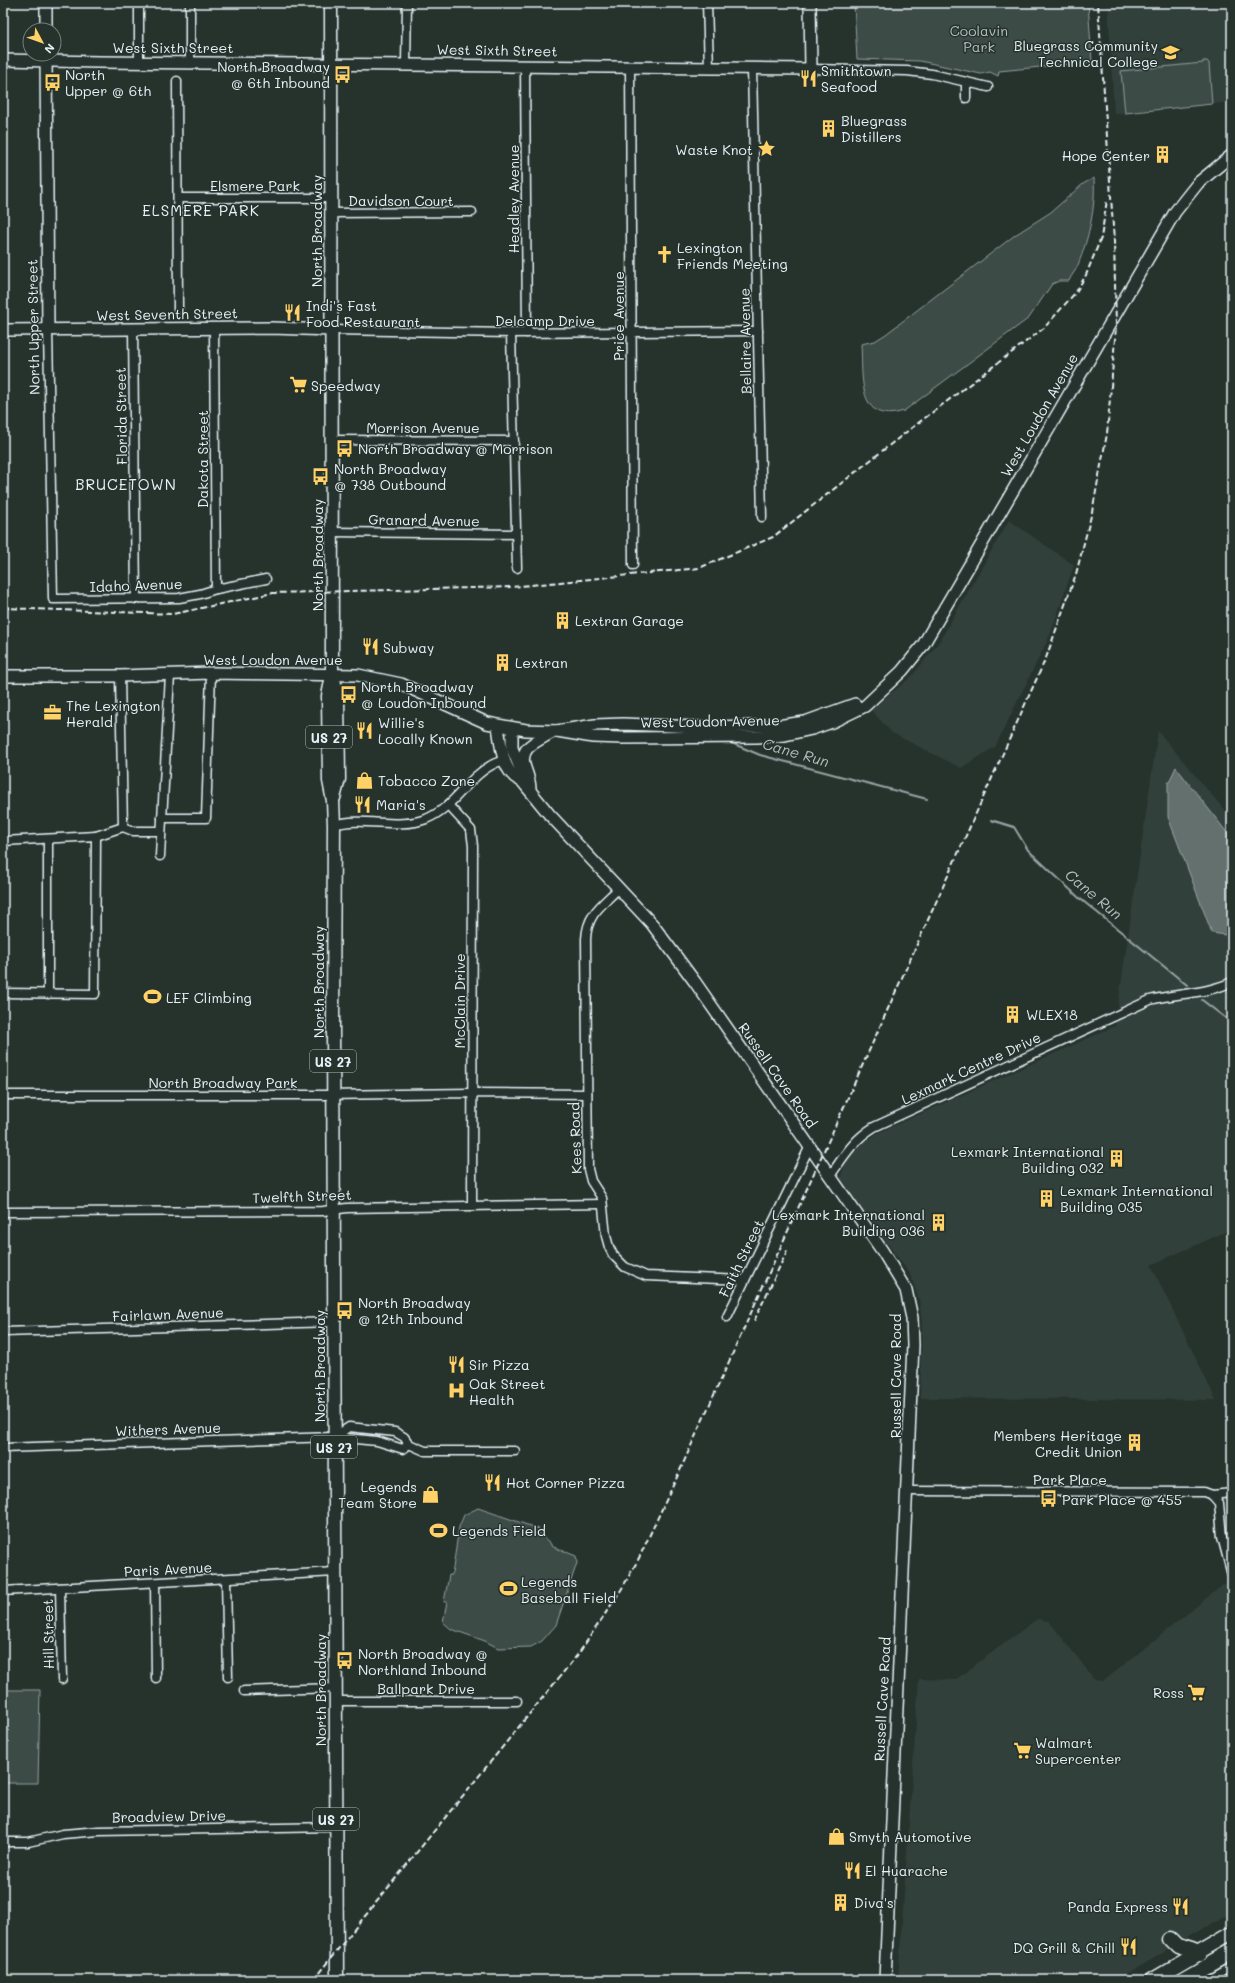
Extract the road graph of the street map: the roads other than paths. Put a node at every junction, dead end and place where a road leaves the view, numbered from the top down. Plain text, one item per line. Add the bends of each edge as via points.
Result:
1 (46, 3) edge
2 (190, 3) edge
3 (331, 3) edge
4 (407, 3) edge
5 (706, 3) edge
6 (810, 3) edge
7 (139, 7) dead end
8 (46, 22) edge
9 (22, 59) edge
10 (62, 59) edge
11 (3, 60) edge
12 (46, 62) edge
13 (139, 62) junction
14 (190, 62) junction
15 (331, 63) junction
16 (406, 64) junction
17 (525, 66) junction
18 (630, 67) junction
19 (709, 68) junction
20 (752, 68) junction
21 (811, 69) junction
22 (177, 81) dead end
23 (966, 82) junction
24 (988, 87) dead end
25 (966, 98) dead end
26 (1232, 155) edge
27 (178, 198) junction
28 (331, 198) junction
29 (472, 212) dead end
30 (331, 213) junction
31 (178, 309) dead end
32 (214, 328) junction
33 (133, 329) junction
34 (3, 330) edge
35 (48, 330) junction
36 (332, 330) junction
37 (758, 331) junction
38 (632, 332) junction
39 (511, 333) junction
40 (527, 333) junction
41 (332, 440) junction
42 (514, 441) junction
43 (762, 517) dead end
44 (332, 532) junction
45 (516, 534) junction
46 (633, 565) dead end
47 (516, 568) dead end
48 (266, 579) dead end
49 (216, 589) junction
50 (53, 599) joint
51 (136, 599) junction
52 (211, 673) junction
53 (170, 675) junction
54 (332, 675) junction
55 (3, 676) edge
56 (120, 676) junction
57 (498, 726) junction
58 (512, 729) junction
59 (556, 731) junction
60 (504, 760) junction
61 (526, 785) junction
62 (448, 805) junction
63 (162, 818) junction
64 (334, 825) junction
65 (123, 827) junction
66 (161, 831) junction
67 (96, 836) junction
68 (48, 839) junction
69 (3, 841) edge
70 (160, 856) dead end
71 (619, 888) junction
72 (1232, 982) edge
73 (3, 993) edge
74 (48, 994) junction
75 (472, 1093) junction
76 (587, 1094) junction
77 (3, 1095) edge
78 (334, 1095) junction
79 (810, 1146) junction
80 (830, 1176) junction
81 (602, 1204) junction
82 (472, 1206) junction
83 (334, 1209) junction
84 (3, 1212) edge
85 (744, 1280) junction
86 (727, 1317) dead end
87 (334, 1322) junction
88 (3, 1332) edge
89 (334, 1437) junction
90 (409, 1444) junction
91 (3, 1448) edge
92 (515, 1451) dead end
93 (908, 1491) junction
94 (1232, 1493) edge
95 (1212, 1495) junction
96 (335, 1572) junction
97 (1232, 1575) edge
98 (226, 1579) junction
99 (155, 1583) junction
100 (60, 1588) junction
101 (3, 1591) edge
102 (228, 1677) dead end
103 (156, 1678) dead end
104 (62, 1679) dead end
105 (335, 1688) junction
106 (244, 1691) dead end
107 (517, 1700) dead end
108 (335, 1701) junction
109 (336, 1827) junction
110 (3, 1842) edge
111 (1232, 1934) edge
112 (1232, 1952) edge
113 (1200, 1954) junction
114 (1168, 1971) junction
115 (1232, 1975) edge
116 (336, 1980) edge
117 (885, 1980) edge
118 (1153, 1980) edge
119 (1183, 1980) edge
120 (1225, 1980) edge

1 - 8 street
2 - 14 street
3 - 15 main road, North Broadway / US 27
4 - 16 street
5 - 19 street
6 - 21 street
7 - 13 street
9 - 11 street, West Sixth Street
10 - 13 street, West Sixth Street
12 - 35 street, North Upper Street
13 - 14 street, West Sixth Street
14 - 15 street, West Sixth Street
15 - 16 street, West Sixth Street
15 - 28 main road, North Broadway / US 27
16 - 17 street, West Sixth Street
17 - 18 street, West Sixth Street
17 - 40 street, Headley Avenue
18 - 19 street, West Sixth Street
18 - 38 street, Price Avenue
19 - 20 street, West Sixth Street
20 - 21 street, West Sixth Street
20 - 37 street, Bellaire Avenue
21 - 23 street, West Sixth Street via 907,71
22 - 27 street
23 - 24 street, West Sixth Street
23 - 25 street
26 - 59 street, West Loudon Avenue via 1198,183 1175,212 923,645 902,671 865,706 812,729 781,735 623,738 593,737
27 - 28 street, Elsmere Park
27 - 31 street
28 - 30 main road, North Broadway / US 27
29 - 30 street, Davidson Court
30 - 36 main road, North Broadway / US 27
32 - 33 street, West Seventh Street
32 - 36 street, West Seventh Street
32 - 49 street, Dakota Street
33 - 35 street, West Seventh Street
33 - 51 street, Florida Street
34 - 35 street, West Seventh Street
35 - 50 street, North Upper Street
36 - 39 street, Delcamp Drive
36 - 41 main road, North Broadway / US 27
37 - 38 street, Delcamp Drive
37 - 43 street, Bellaire Avenue
38 - 40 street, Delcamp Drive
38 - 46 street, Price Avenue
39 - 40 street, Delcamp Drive
39 - 42 street
41 - 42 street, Morrison Avenue
41 - 44 main road, North Broadway / US 27
42 - 45 street
44 - 45 street, Granard Avenue
44 - 54 main road, North Broadway / US 27
45 - 47 street
48 - 49 street, Idaho Avenue
49 - 51 street, Idaho Avenue via 179,598
50 - 51 street, Idaho Avenue
52 - 53 street, West Loudon Avenue
52 - 54 street, West Loudon Avenue
52 - 63 street via 206,818
53 - 56 street, West Loudon Avenue
53 - 63 street
54 - 57 street, West Loudon Avenue via 358,675 401,684
54 - 64 main road, North Broadway / US 27 via 338,695 339,779 333,800
55 - 56 street, West Loudon Avenue
56 - 65 street
57 - 58 street, West Loudon Avenue
57 - 60 street, Russell Cave Road
58 - 59 street, West Loudon Avenue
58 - 61 street, Russell Cave Road via 512,748
59 - 61 street via 527,747 523,756 524,767 530,780
60 - 61 street, Russell Cave Road via 515,778
60 - 62 street via 489,766
61 - 71 street, Russell Cave Road via 549,814
62 - 64 street via 437,814 416,822 346,822
62 - 75 street, McClain Drive via 471,830 472,838
63 - 66 street
64 - 78 main road, North Broadway / US 27
65 - 66 street via 133,831
65 - 67 street
66 - 70 street
67 - 68 street
67 - 74 street via 95,994
68 - 69 street
68 - 74 street
71 - 76 street, Kees Road via 594,914 588,922 586,931
71 - 79 street, Russell Cave Road via 652,924 695,982
72 - 80 street, Lexmark Centre Drive via 1196,994 1169,995 1150,1000 874,1127 860,1136 846,1151
73 - 74 street
75 - 76 street, North Broadway Park
75 - 78 street, North Broadway Park
75 - 82 street, McClain Drive
76 - 81 street, Kees Road via 588,1169
77 - 78 street, North Broadway Park
78 - 83 main road, North Broadway / US 27
79 - 80 street, Russell Cave Road
79 - 85 street, Faith Street
80 - 93 street, Russell Cave Road via 892,1266 906,1290 910,1304 913,1345
81 - 82 street, Twelfth Street
81 - 85 street, Kees Road via 609,1246 619,1262 632,1271 646,1276
82 - 83 street, Twelfth Street
83 - 84 street, Twelfth Street
83 - 87 main road, North Broadway / US 27
85 - 86 street, Faith Street
87 - 88 street, Fairlawn Avenue
87 - 89 main road, North Broadway / US 27
89 - 90 street, Withers Avenue via 377,1441 403,1449
89 - 90 street via 349,1427 395,1432 404,1437
89 - 91 street, Withers Avenue
89 - 96 main road, North Broadway / US 27
90 - 92 street via 425,1451
93 - 95 street, Park Place via 1198,1492
93 - 117 street, Russell Cave Road
94 - 95 street, Park Place
95 - 97 street via 1219,1503 1222,1537
96 - 98 street, Paris Avenue
96 - 105 main road, North Broadway / US 27
98 - 99 street, Paris Avenue
98 - 102 street
99 - 100 street, Paris Avenue
99 - 103 street
100 - 101 street, Paris Avenue
100 - 104 street, Hill Street
105 - 106 street
105 - 108 main road, North Broadway / US 27
107 - 108 street, Ballpark Drive
108 - 109 main road, North Broadway / US 27
109 - 110 street, Broadview Drive via 99,1831 63,1834 28,1842
109 - 116 main road, North Broadway / US 27
111 - 113 highway
112 - 119 highway
113 - 114 highway
113 - 114 highway via 1177,1947 1170,1940
114 - 118 highway
115 - 120 street

